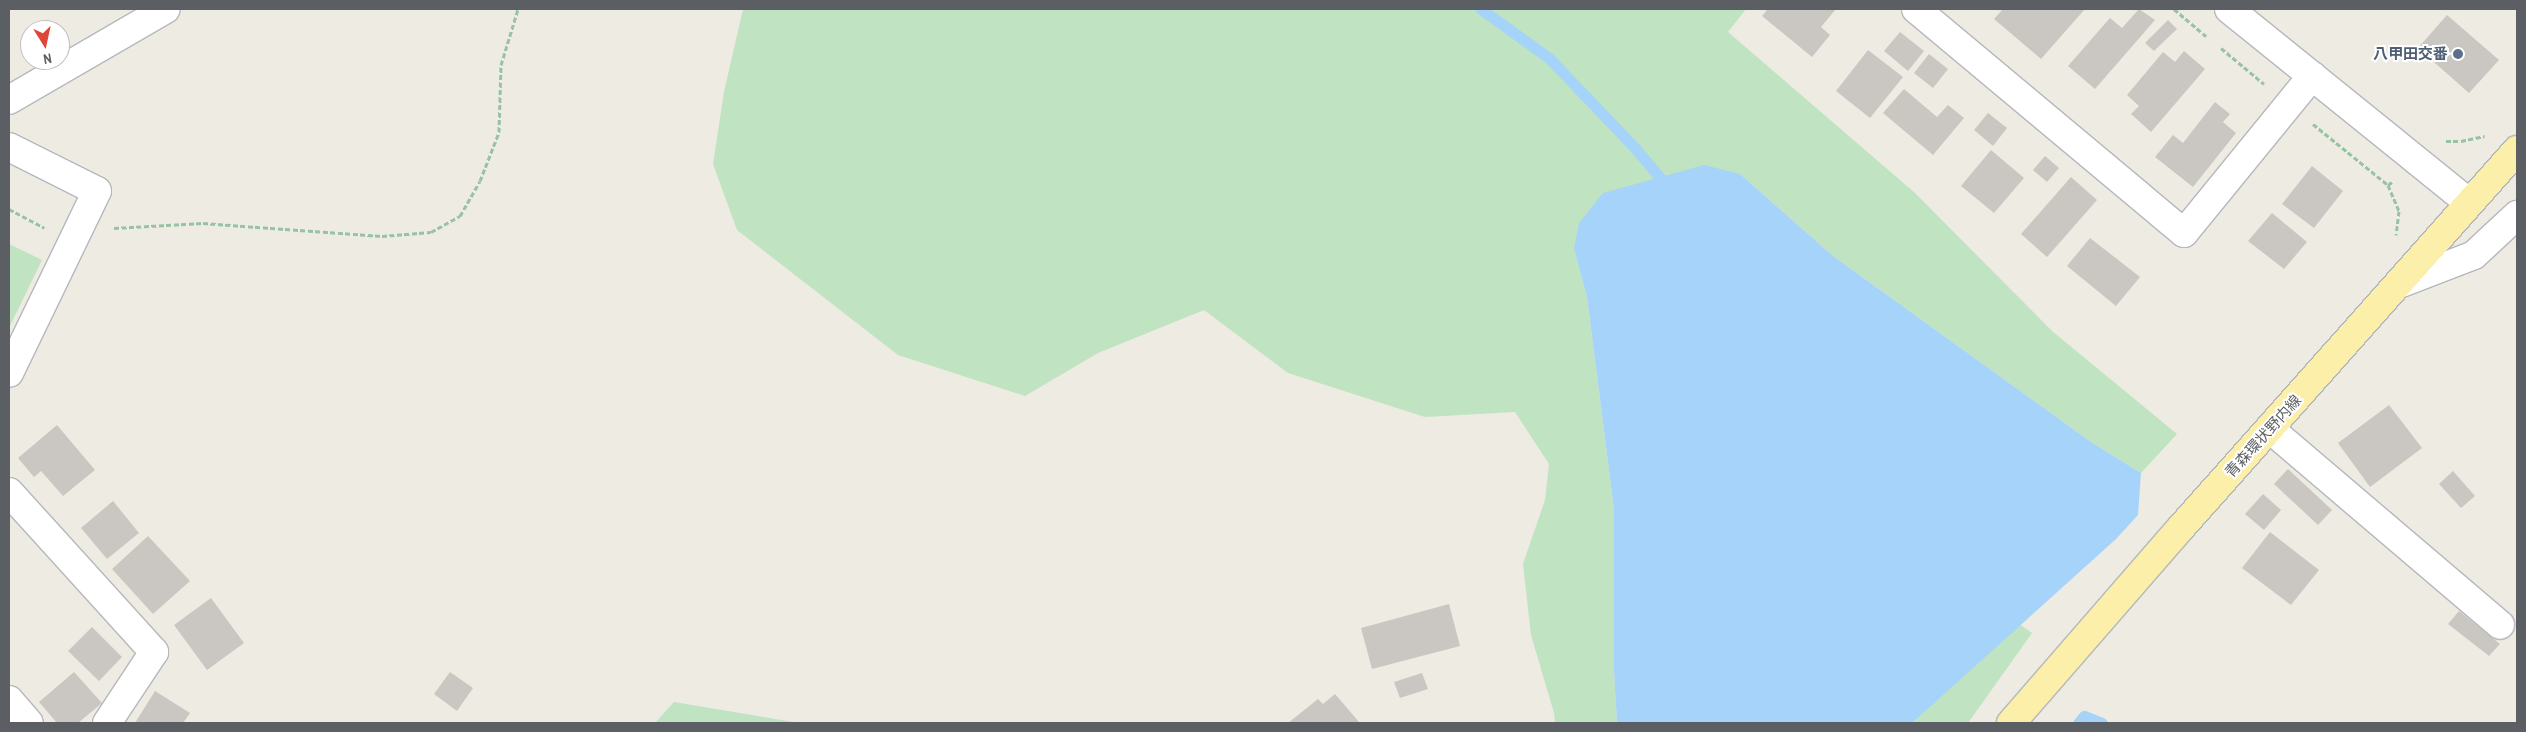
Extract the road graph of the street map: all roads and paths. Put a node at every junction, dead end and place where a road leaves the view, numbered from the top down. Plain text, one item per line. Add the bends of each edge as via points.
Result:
1 (166, 9) edge
2 (518, 9) edge
3 (1916, 9) edge
4 (2229, 9) edge
5 (2312, 76) junction
6 (9, 100) edge
7 (2492, 135) dead end
8 (2438, 140) dead end
9 (9, 147) edge
10 (2517, 150) edge
11 (2417, 161) junction
12 (2470, 203) junction
13 (9, 209) edge
14 (2517, 215) edge
15 (75, 237) junction
16 (2396, 238) dead end
17 (2399, 284) junction
18 (9, 373) edge
19 (2270, 429) junction
20 (9, 492) edge
21 (2500, 625) dead end
22 (9, 700) edge
23 (29, 723) edge
24 (107, 723) edge
25 (2011, 723) edge

1 - 6 street
2 - 15 path via 501,65 499,132 480,182 460,216 431,232 382,236 203,223
3 - 5 street via 2184,233
4 - 5 street
5 - 11 street
7 - 8 path via 2461,141
9 - 15 street via 97,191
10 - 12 main road, 青森環状野内線
11 - 12 street
11 - 16 path via 2388,185 2399,211
12 - 17 main road, 青森環状野内線
13 - 15 path
14 - 17 street via 2474,255
15 - 18 street
17 - 19 main road, 青森環状野内線
19 - 21 street
19 - 25 main road, 青森環状野内線
20 - 24 street via 154,652
22 - 23 street

